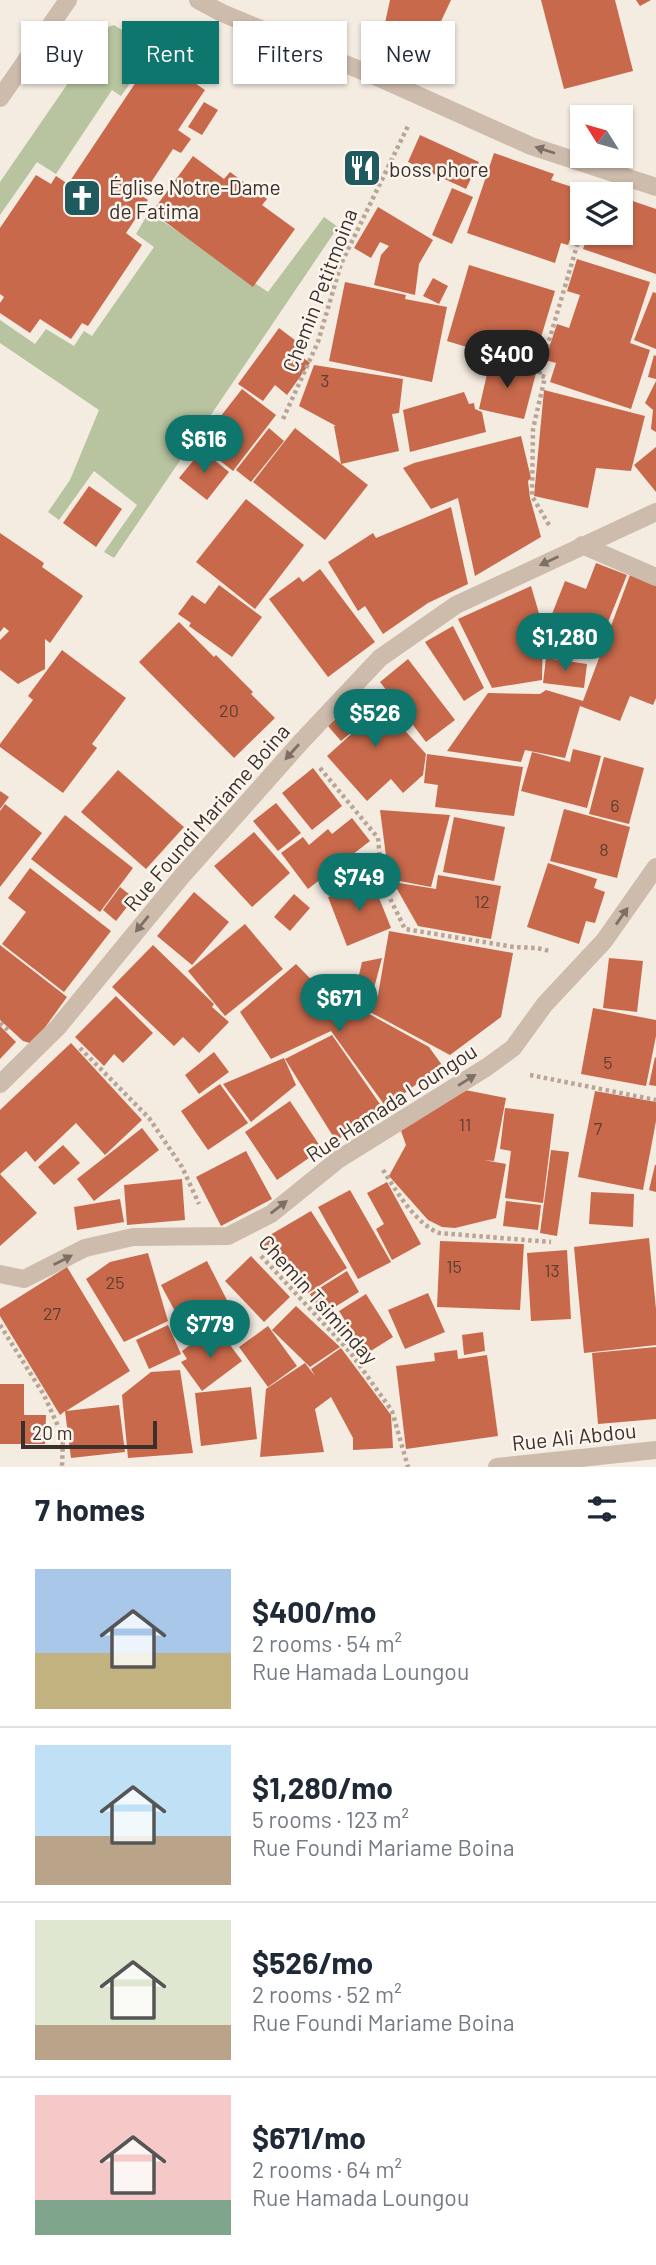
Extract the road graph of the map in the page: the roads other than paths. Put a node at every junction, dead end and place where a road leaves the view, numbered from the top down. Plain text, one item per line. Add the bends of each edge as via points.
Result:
1 (68, 0) edge
2 (198, 0) edge
3 (0, 98) edge
4 (656, 187) edge
5 (656, 512) edge
6 (574, 549) junction
7 (656, 577) edge
8 (656, 867) edge
9 (0, 1084) edge
10 (0, 1274) edge
11 (656, 1450) edge
12 (497, 1467) edge

1 - 3 street
4 -> 2 street via 531,146
5 - 6 street, Rue Foundi Mariame Boina
6 - 7 street
6 -> 9 street, Rue Foundi Mariame Boina via 456,605 380,658 182,876 58,1027
10 -> 8 street, Rue Hamada Loungou via 24,1279 85,1248 133,1237 228,1236 271,1214 340,1159 513,1048 545,1004 604,940
11 - 12 street, Rue Ali Abdou

